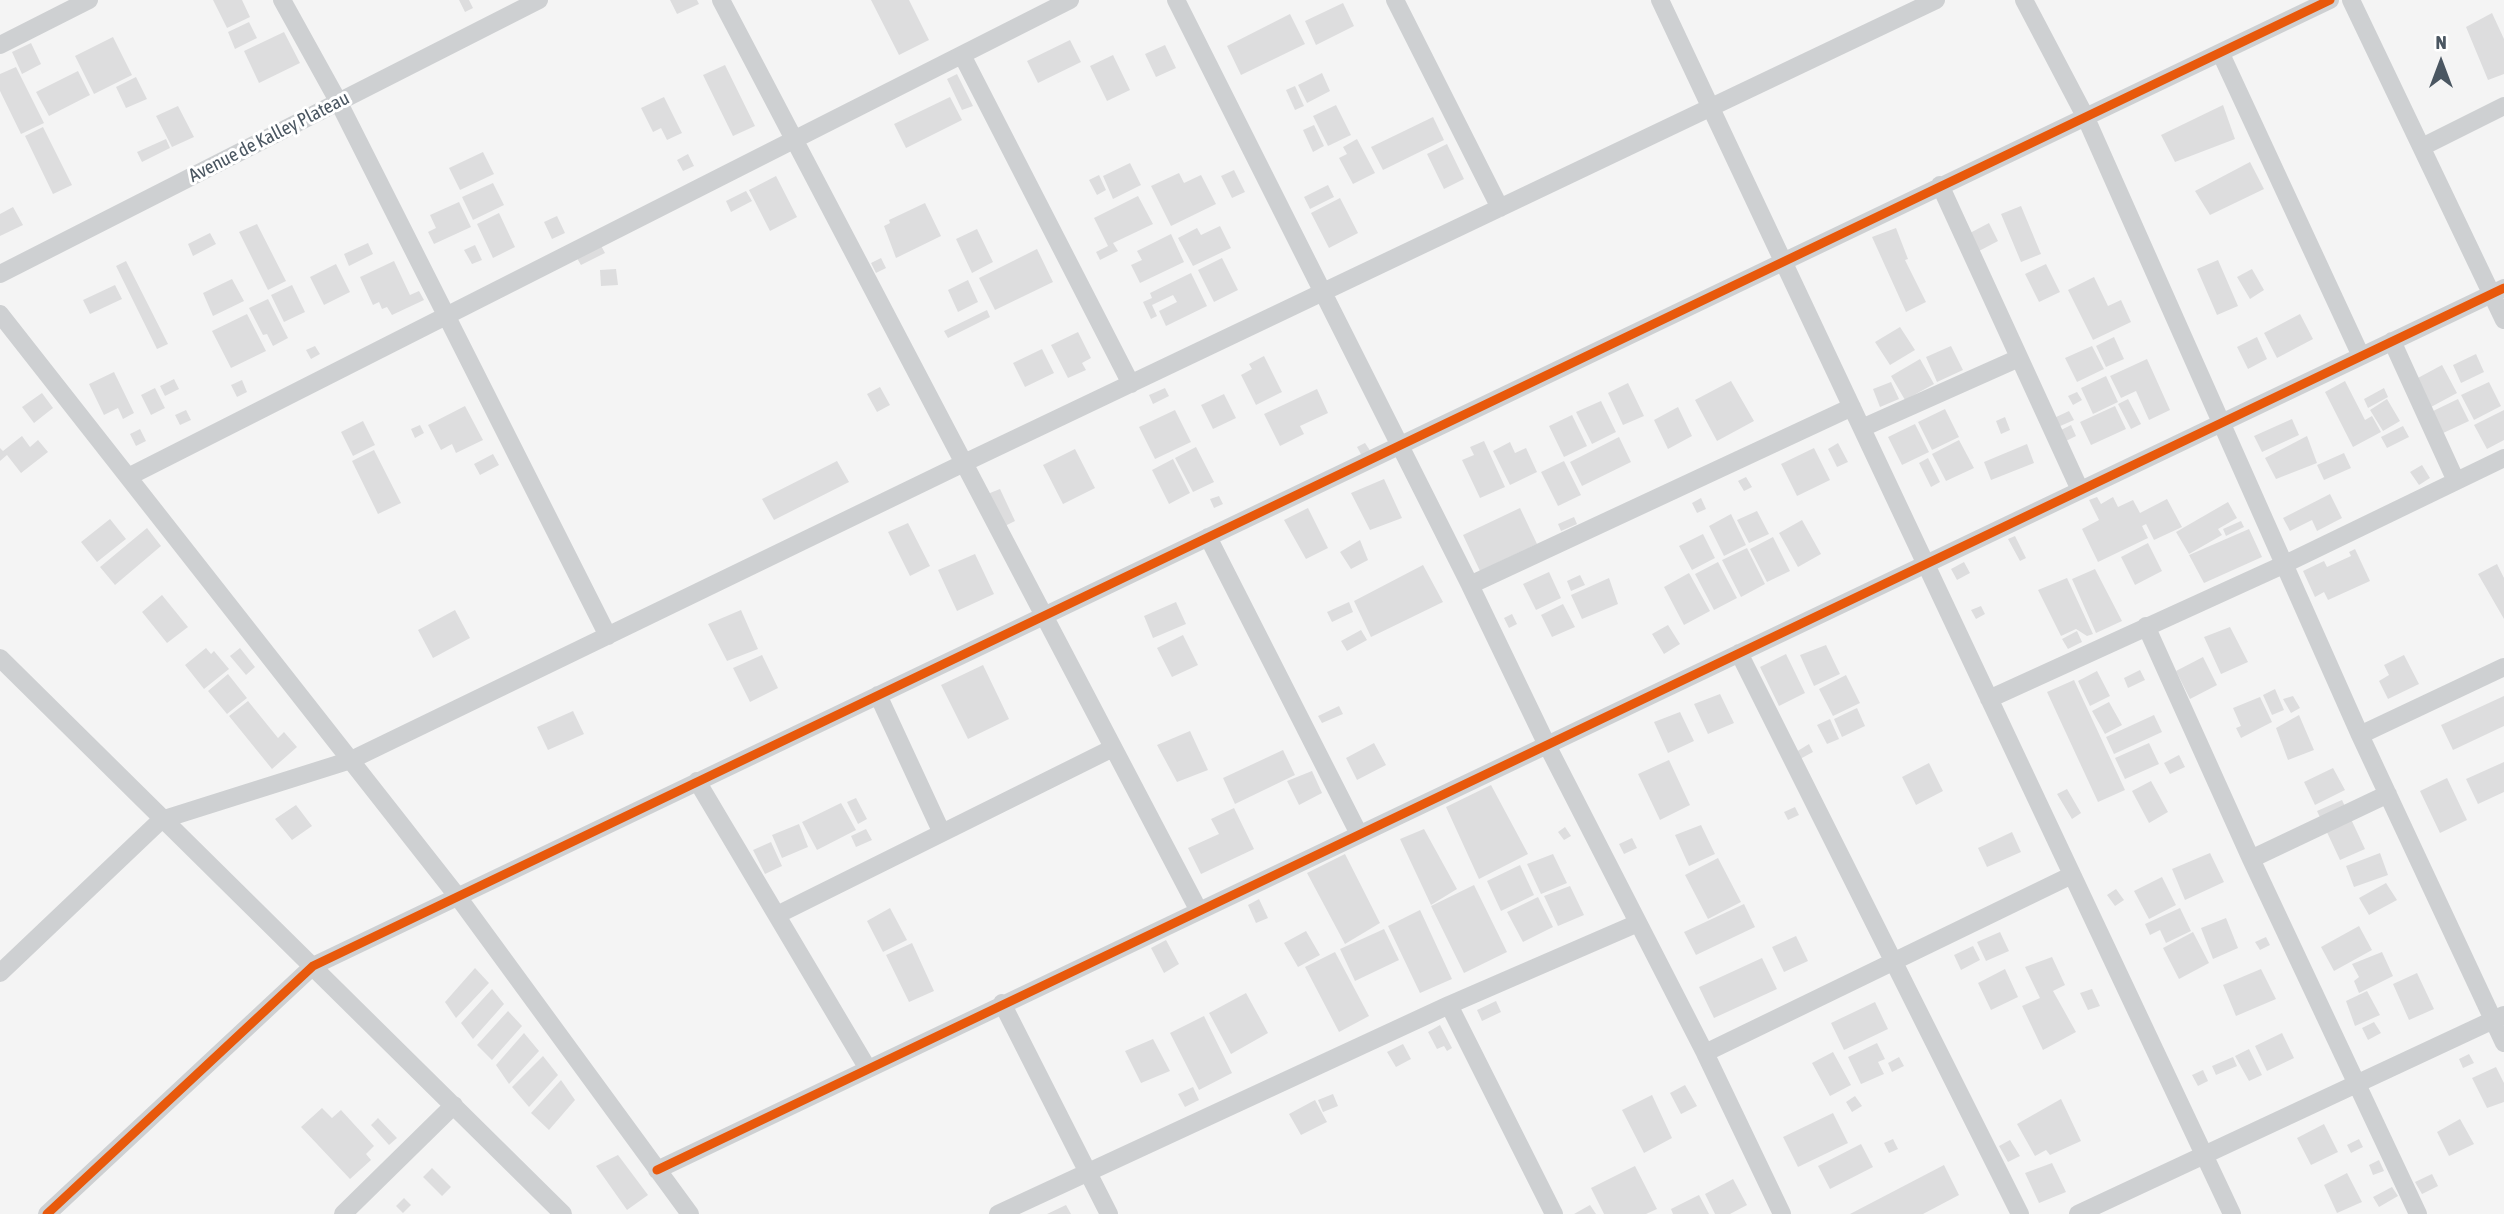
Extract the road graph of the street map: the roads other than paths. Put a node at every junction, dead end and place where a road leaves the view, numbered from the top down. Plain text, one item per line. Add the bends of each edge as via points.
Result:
1 (89, 0) edge
2 (282, 0) edge
3 (539, 0) edge
4 (721, 0) edge
5 (1070, 0) edge
6 (1176, 0) edge
7 (1395, 0) edge
8 (1660, 0) edge
9 (1936, 0) edge
10 (2024, 0) edge
11 (2330, 0) edge
12 (2351, 0) edge
13 (0, 45) edge
14 (2221, 54) junction
15 (962, 55) junction
16 (338, 102) junction
17 (2504, 106) edge
18 (1710, 108) junction
19 (2085, 116) junction
20 (794, 139) junction
21 (2422, 147) junction
22 (1940, 185) junction
23 (1500, 208) junction
24 (1783, 261) junction
25 (0, 274) edge
26 (2498, 290) edge
27 (1323, 292) junction
28 (0, 314) edge
29 (446, 316) junction
30 (2504, 320) edge
31 (2392, 341) junction
32 (2361, 356) junction
33 (2019, 358) junction
34 (1131, 384) junction
35 (1852, 407) junction
36 (2222, 422) junction
37 (1862, 428) junction
38 (1399, 445) junction
39 (2504, 458) edge
40 (964, 463) junction
41 (128, 477) junction
42 (2456, 481) junction
43 (2080, 490) junction
44 (1208, 537) junction
45 (1926, 564) junction
46 (2285, 564) junction
47 (1470, 585) junction
48 (1044, 615) junction
49 (2146, 626) junction
50 (608, 636) junction
51 (1740, 653) junction
52 (0, 658) edge
53 (2504, 667) edge
54 (878, 695) junction
55 (1989, 699) junction
56 (2360, 735) junction
57 (1547, 745) junction
58 (1114, 748) junction
59 (351, 760) junction
60 (697, 781) junction
61 (2388, 794) junction
62 (161, 820) junction
63 (941, 831) junction
64 (1359, 834) junction
65 (2250, 859) junction
66 (2072, 875) junction
67 (458, 897) junction
68 (1199, 911) junction
69 (777, 915) junction
70 (1639, 923) junction
71 (4, 961) edge
72 (1894, 962) junction
73 (313, 966) junction
74 (1002, 1003) junction
75 (1449, 1005) junction
76 (2498, 1017) edge
77 (2504, 1043) edge
78 (1705, 1053) junction
79 (868, 1069) junction
80 (2358, 1083) junction
81 (454, 1105) junction
82 (2204, 1155) junction
83 (657, 1170) junction
84 (1088, 1173) junction
85 (47, 1214) edge
86 (343, 1214) edge
87 (564, 1214) edge
88 (690, 1214) edge
89 (998, 1214) edge
90 (1109, 1214) edge
91 (1554, 1214) edge
92 (1782, 1214) edge
93 (2020, 1214) edge
94 (2078, 1214) edge
95 (2232, 1214) edge
96 (2418, 1214) edge

1 - 13 street
2 - 16 street
3 - 16 street, Avenue de Kalley Plateau
4 - 20 street
5 - 15 street
6 - 27 street
7 - 23 street
8 - 18 street
9 - 18 street
10 - 19 street
11 - 14 street
12 - 21 street
14 - 19 street
14 - 32 street
15 - 20 street
15 - 34 street
16 - 25 street, Avenue de Kalley Plateau
16 - 29 street
17 - 21 street
18 - 23 street
18 - 24 street
19 - 22 street
19 - 36 street
20 - 29 street
20 - 40 street
21 - 26 street
22 - 24 street
22 - 33 street
23 - 27 street
24 - 35 street
24 - 38 street
26 - 30 street
26 - 31 street
27 - 34 street
27 - 38 street
28 - 41 street
29 - 41 street
29 - 50 street
31 - 32 street
31 - 42 street
32 - 36 street
33 - 37 street
33 - 43 street
34 - 40 street
35 - 37 street
35 - 47 street
36 - 43 street
36 - 46 street
37 - 45 street
38 - 44 street
38 - 47 street
39 - 42 street
40 - 48 street
40 - 50 street
41 - 59 street
42 - 46 street
43 - 45 street
44 - 48 street
44 - 64 street
45 - 51 street
45 - 55 street
46 - 49 street
46 - 56 street
47 - 57 street
48 - 54 street
48 - 58 street
49 - 55 street
49 - 65 street
50 - 59 street
51 - 57 street
51 - 72 street
52 - 62 street
53 - 56 street
54 - 60 street
54 - 63 street
55 - 66 street
56 - 61 street
57 - 64 street
57 - 70 street
58 - 63 street
58 - 68 street
59 - 62 street
59 - 67 street
60 - 67 street
60 - 69 street
61 - 65 street
61 - 76 street
62 - 71 street
62 - 73 street
63 - 69 street
64 - 68 street
65 - 80 street
66 - 72 street
66 - 82 street
67 - 73 street
67 - 83 street
68 - 74 street
69 - 79 street
70 - 75 street
70 - 78 street
72 - 78 street
72 - 93 street
73 - 81 street
73 - 85 street
74 - 79 street
74 - 84 street
75 - 84 street
75 - 91 street
76 - 77 street
76 - 80 street
78 - 92 street
79 - 83 street
80 - 82 street
80 - 96 street
81 - 86 street
81 - 87 street
82 - 94 street
82 - 95 street
83 - 88 street
84 - 89 street
84 - 90 street

